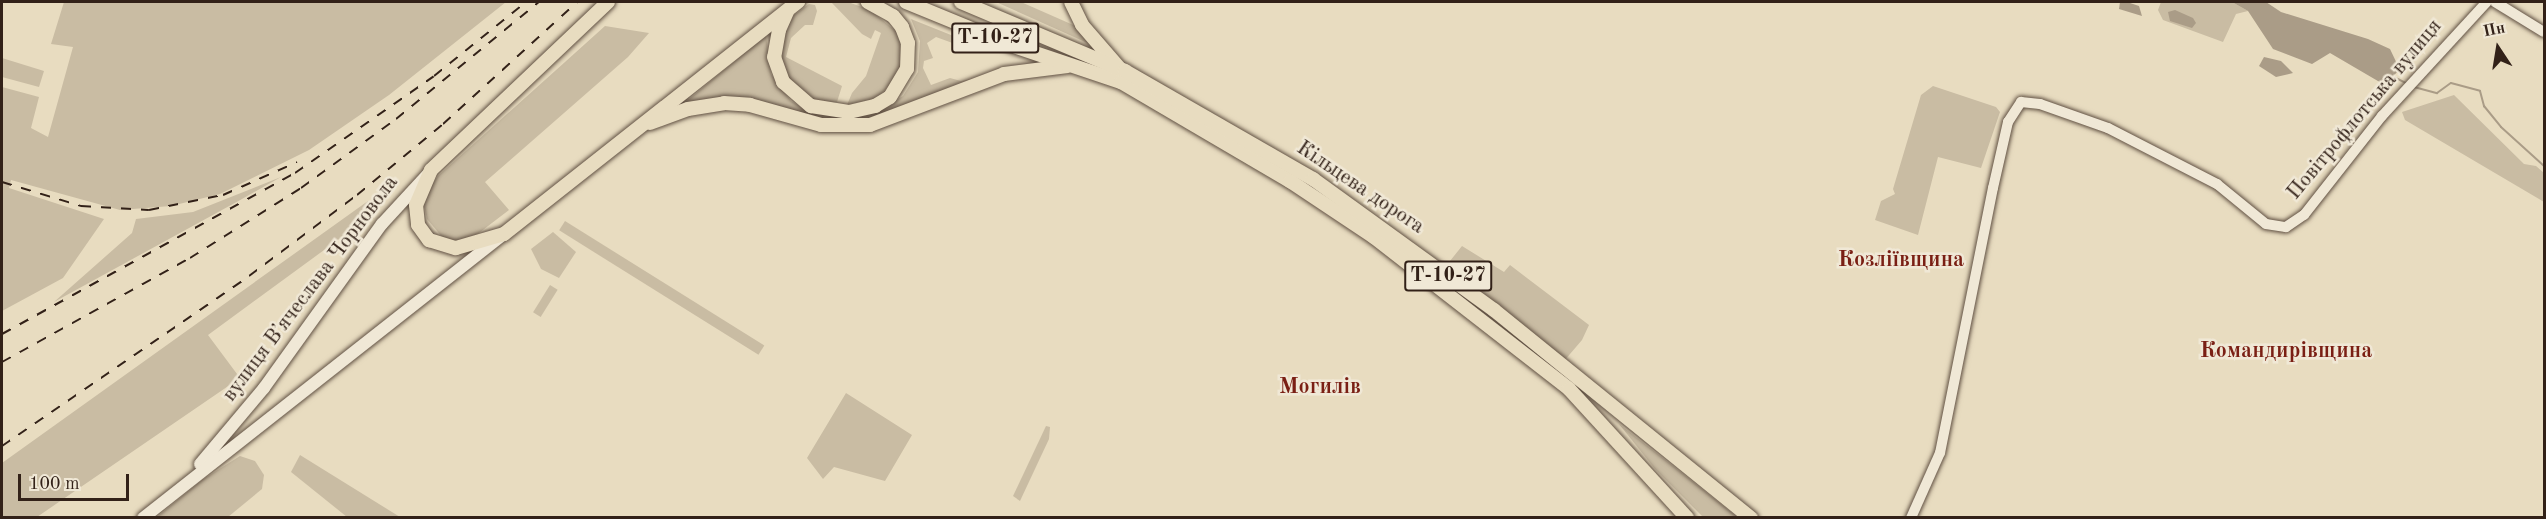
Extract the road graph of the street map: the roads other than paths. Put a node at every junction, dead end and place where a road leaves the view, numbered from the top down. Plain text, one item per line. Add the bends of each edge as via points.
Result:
1 (608, 2) edge
2 (868, 2) edge
3 (906, 2) edge
4 (961, 2) edge
5 (1071, 2) edge
6 (2487, 2) edge
7 (2494, 2) edge
8 (794, 4) edge
9 (2544, 32) edge
10 (1086, 69) junction
11 (1120, 70) junction
12 (634, 129) junction
13 (431, 170) junction
14 (504, 234) junction
15 (247, 409) junction
16 (262, 424) junction
17 (184, 483) junction
18 (143, 518) edge
19 (1687, 518) edge
20 (1751, 518) edge
21 (1911, 518) edge

1 - 13 main road, вулиця Вʼячеслава Чорновола
2 - 8 main road via 893,16 902,27 908,43 907,69 890,97 875,106 849,112 811,106 789,90 778,74 774,57 776,38
3 - 10 main road, Кільцева дорога / Т-10-27 via 1011,45
4 - 11 main road, Кільцева дорога / Т-10-27
5 - 11 main road via 1082,25
6 - 21 street, Повітрофлотська вулиця via 2382,116 2304,215 2286,227 2266,224 2217,184 2153,150 2081,118 2021,102 2008,122 1940,453
7 - 9 street
8 - 12 main road, вулиця Вʼячеслава Чорновола
10 - 12 main road via 1056,65 1011,72 870,125 820,125 750,105 724,103 688,109
10 - 19 main road, Кільцева дорога / Т-10-27 via 1121,82 1211,132 1374,237 1569,389
11 - 20 main road, Кільцева дорога / Т-10-27 via 1239,133 1382,226 1494,310
12 - 14 main road, вулиця Вʼячеслава Чорновола
13 - 14 main road via 416,205 418,225 429,240 456,248
13 - 15 main road, вулиця Вʼячеслава Чорновола via 382,224
14 - 16 main road, вулиця Вʼячеслава Чорновола
15 - 16 main road via 248,422
15 - 17 main road, вулиця Вʼячеслава Чорновола
16 - 17 main road, вулиця Вʼячеслава Чорновола
17 - 18 main road, вулиця Вʼячеслава Чорновола

